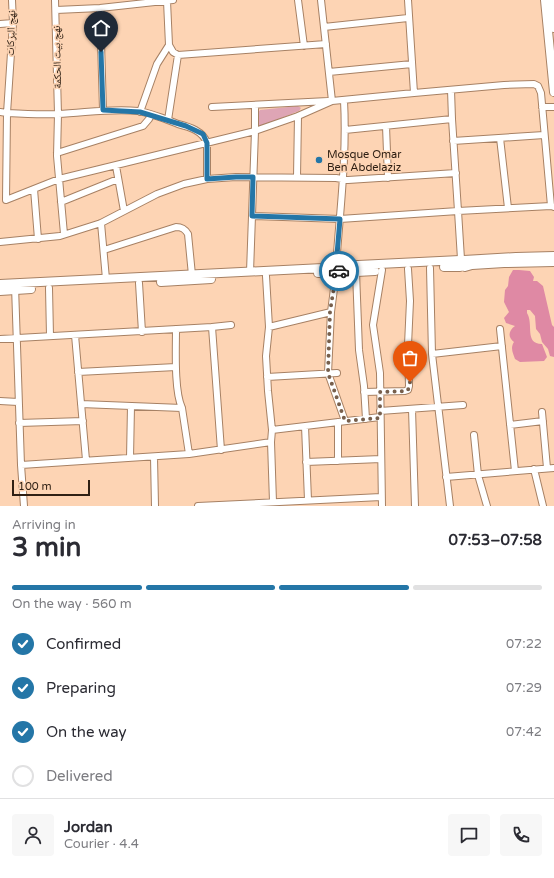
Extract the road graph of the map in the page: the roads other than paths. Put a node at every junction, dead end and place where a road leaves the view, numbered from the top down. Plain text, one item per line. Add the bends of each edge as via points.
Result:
1 (12, 0) edge
2 (55, 0) edge
3 (170, 0) edge
4 (298, 0) edge
5 (321, 0) edge
6 (408, 0) edge
7 (545, 0) edge
8 (551, 0) edge
9 (117, 3) edge
10 (100, 8) junction
11 (56, 10) junction
12 (553, 11) edge
13 (408, 18) junction
14 (13, 23) junction
15 (0, 24) edge
16 (324, 27) junction
17 (554, 28) edge
18 (326, 44) junction
19 (169, 45) junction
20 (304, 46) junction
21 (178, 55) junction
22 (412, 64) junction
23 (329, 72) junction
24 (451, 90) junction
25 (554, 92) edge
26 (414, 93) junction
27 (344, 100) junction
28 (332, 101) junction
29 (255, 106) junction
30 (212, 107) dead end
31 (542, 107) junction
32 (554, 107) edge
33 (103, 110) junction
34 (140, 112) junction
35 (3, 113) edge
36 (58, 114) junction
37 (151, 115) junction
38 (298, 116) junction
39 (452, 119) junction
40 (168, 120) junction
41 (386, 126) junction
42 (345, 130) junction
43 (255, 131) junction
44 (544, 135) junction
45 (500, 138) junction
46 (453, 141) junction
47 (207, 143) junction
48 (57, 154) junction
49 (116, 166) junction
50 (456, 173) junction
51 (253, 177) junction
52 (297, 177) junction
53 (388, 178) junction
54 (59, 179) junction
55 (118, 179) junction
56 (207, 179) junction
57 (344, 179) junction
58 (34, 189) junction
59 (3, 200) edge
60 (61, 202) junction
61 (553, 207) edge
62 (508, 208) junction
63 (124, 211) junction
64 (458, 211) junction
65 (252, 216) junction
66 (340, 219) junction
67 (101, 223) junction
68 (64, 234) junction
69 (38, 239) junction
70 (0, 242) edge
71 (104, 250) junction
72 (554, 256) edge
73 (554, 262) edge
74 (462, 263) junction
75 (430, 268) junction
76 (408, 269) junction
77 (336, 270) junction
78 (382, 270) junction
79 (250, 272) junction
80 (356, 272) junction
81 (192, 275) junction
82 (266, 276) junction
83 (106, 279) junction
84 (140, 283) junction
85 (0, 284) edge
86 (15, 287) junction
87 (49, 288) junction
88 (0, 291) edge
89 (330, 312) junction
90 (231, 325) dead end
91 (212, 327) junction
92 (269, 327) junction
93 (176, 329) junction
94 (500, 329) dead end
95 (142, 332) junction
96 (75, 334) junction
97 (50, 336) junction
98 (16, 338) junction
99 (0, 339) edge
100 (502, 346) junction
101 (432, 354) junction
102 (176, 367) junction
103 (78, 372) junction
104 (328, 373) junction
105 (337, 373) dead end
106 (267, 376) junction
107 (364, 392) junction
108 (380, 392) junction
109 (0, 401) edge
110 (18, 402) junction
111 (81, 404) junction
112 (463, 405) dead end
113 (131, 406) junction
114 (438, 406) junction
115 (182, 408) junction
116 (412, 408) junction
117 (542, 412) dead end
118 (380, 414) junction
119 (366, 419) junction
120 (83, 421) junction
121 (543, 421) junction
122 (342, 422) junction
123 (19, 423) junction
124 (510, 425) junction
125 (304, 426) junction
126 (272, 430) junction
127 (474, 435) dead end
128 (271, 442) junction
129 (220, 450) junction
130 (189, 454) junction
131 (154, 457) junction
132 (130, 458) junction
133 (381, 459) junction
134 (86, 460) junction
135 (338, 461) junction
136 (306, 462) junction
137 (21, 465) junction
138 (547, 468) junction
139 (554, 468) edge
140 (534, 469) junction
141 (515, 471) junction
142 (478, 474) junction
143 (446, 477) junction
144 (381, 497) junction
145 (346, 499) junction
146 (308, 500) junction
147 (273, 502) junction
148 (294, 503) edge
149 (24, 506) edge
150 (155, 506) edge
151 (198, 506) edge
152 (348, 506) edge
153 (382, 506) edge
154 (415, 506) edge
155 (450, 506) edge
156 (487, 506) edge
157 (543, 506) edge

1 - 14 street, نهج البركات
2 - 11 street, نهج بيت الحكمة
3 - 9 street
3 - 19 street
4 - 20 street
5 - 16 street
6 - 13 street
7 - 25 main road
8 - 12 main road
9 - 10 street
10 - 11 street
10 - 33 street
11 - 36 street, نهج بيت الحكمة
12 - 17 main road
13 - 16 street
13 - 22 street
14 - 15 street
14 - 35 street, نهج البركات
16 - 18 street
18 - 20 street
18 - 23 street
19 - 21 street
19 - 34 street via 157,64
20 - 21 street
21 - 40 street
22 - 23 street
22 - 26 street
23 - 28 street
24 - 26 street
24 - 31 street via 534,84 540,88
24 - 39 street
26 - 27 street
27 - 28 street
27 - 42 street
28 - 29 street
28 - 38 street
29 - 30 street
29 - 43 street
31 - 32 street
31 - 44 street
33 - 34 street
33 - 36 street
34 - 37 street
35 - 36 street
35 - 59 street, نهج البركات
36 - 48 street, نهج بيت الحكمة
37 - 40 street
37 - 48 street via 143,126
38 - 43 street
38 - 52 street
39 - 41 street
39 - 46 street
40 - 47 street via 203,134
41 - 42 street
41 - 53 street
42 - 57 street
43 - 47 street
43 - 51 street
44 - 45 street
44 - 61 street
45 - 46 street
45 - 62 street
46 - 50 street
47 - 49 street
47 - 56 street
48 - 54 street, نهج بيت الحكمة
49 - 54 street
49 - 55 street
50 - 53 street
50 - 64 street
51 - 52 street
51 - 56 street
51 - 65 street
52 - 57 street
53 - 57 street
54 - 58 street
54 - 60 street, نهج بيت الحكمة
55 - 60 street
55 - 63 street
56 - 63 street via 157,194
57 - 66 street
58 - 59 street
58 - 69 street
60 - 68 street, نهج بيت الحكمة
61 - 62 street
62 - 64 street
63 - 67 street
64 - 66 street
64 - 74 street
65 - 66 street
65 - 79 street
66 - 77 street
67 - 68 street
67 - 71 street
68 - 69 street
69 - 70 street
71 - 81 street via 180,227 188,234
71 - 83 street
72 - 74 main road via 504,257
73 - 74 main road
74 - 75 main road
74 - 77 main road
75 - 76 main road
75 - 101 street
76 - 78 main road
76 - 108 street via 409,386 405,391
77 - 79 main road via 323,268
77 - 80 main road
77 - 82 main road
77 - 89 street
78 - 80 main road
78 - 108 street via 374,325
79 - 81 main road
80 - 107 street via 359,350
81 - 83 main road
82 - 84 main road
82 - 92 street
83 - 86 main road
84 - 87 main road
84 - 95 street
85 - 86 main road
86 - 87 main road
86 - 88 main road
86 - 98 street
87 - 97 street
89 - 92 street
89 - 104 street
90 - 91 street
91 - 93 street
91 - 129 street
92 - 106 street
93 - 95 street
93 - 102 street
94 - 100 street
95 - 96 street
96 - 97 street
96 - 103 street
97 - 98 street
98 - 99 street
98 - 110 street
100 - 101 street
100 - 124 street
101 - 114 street
102 - 103 street
102 - 115 street
103 - 111 street
104 - 105 street
104 - 106 street
104 - 122 street
106 - 126 street
107 - 108 street
107 - 119 street
108 - 118 street
109 - 110 street
110 - 123 street
111 - 113 street
111 - 120 street
112 - 114 street
113 - 115 street
113 - 132 street
114 - 116 street
114 - 143 street
115 - 130 street
116 - 118 street
116 - 154 street
117 - 121 street
118 - 119 street
118 - 133 street
119 - 122 street
120 - 123 street
120 - 134 street
121 - 124 street
121 - 138 street
122 - 125 street
122 - 135 street
123 - 137 street
124 - 141 street
125 - 126 street
125 - 136 street
126 - 128 street
127 - 142 street
128 - 129 street
128 - 147 street
129 - 130 street
130 - 131 street
131 - 132 street
131 - 150 street
132 - 134 street
133 - 135 street
133 - 144 street
134 - 137 street
135 - 136 street
136 - 146 street
137 - 149 street
138 - 139 street
138 - 140 street
140 - 141 street
140 - 157 street
141 - 142 street
142 - 143 street
142 - 156 street
143 - 155 street
144 - 145 street
144 - 153 street
145 - 146 street
145 - 152 street
146 - 148 street
147 - 148 street
147 - 151 street

